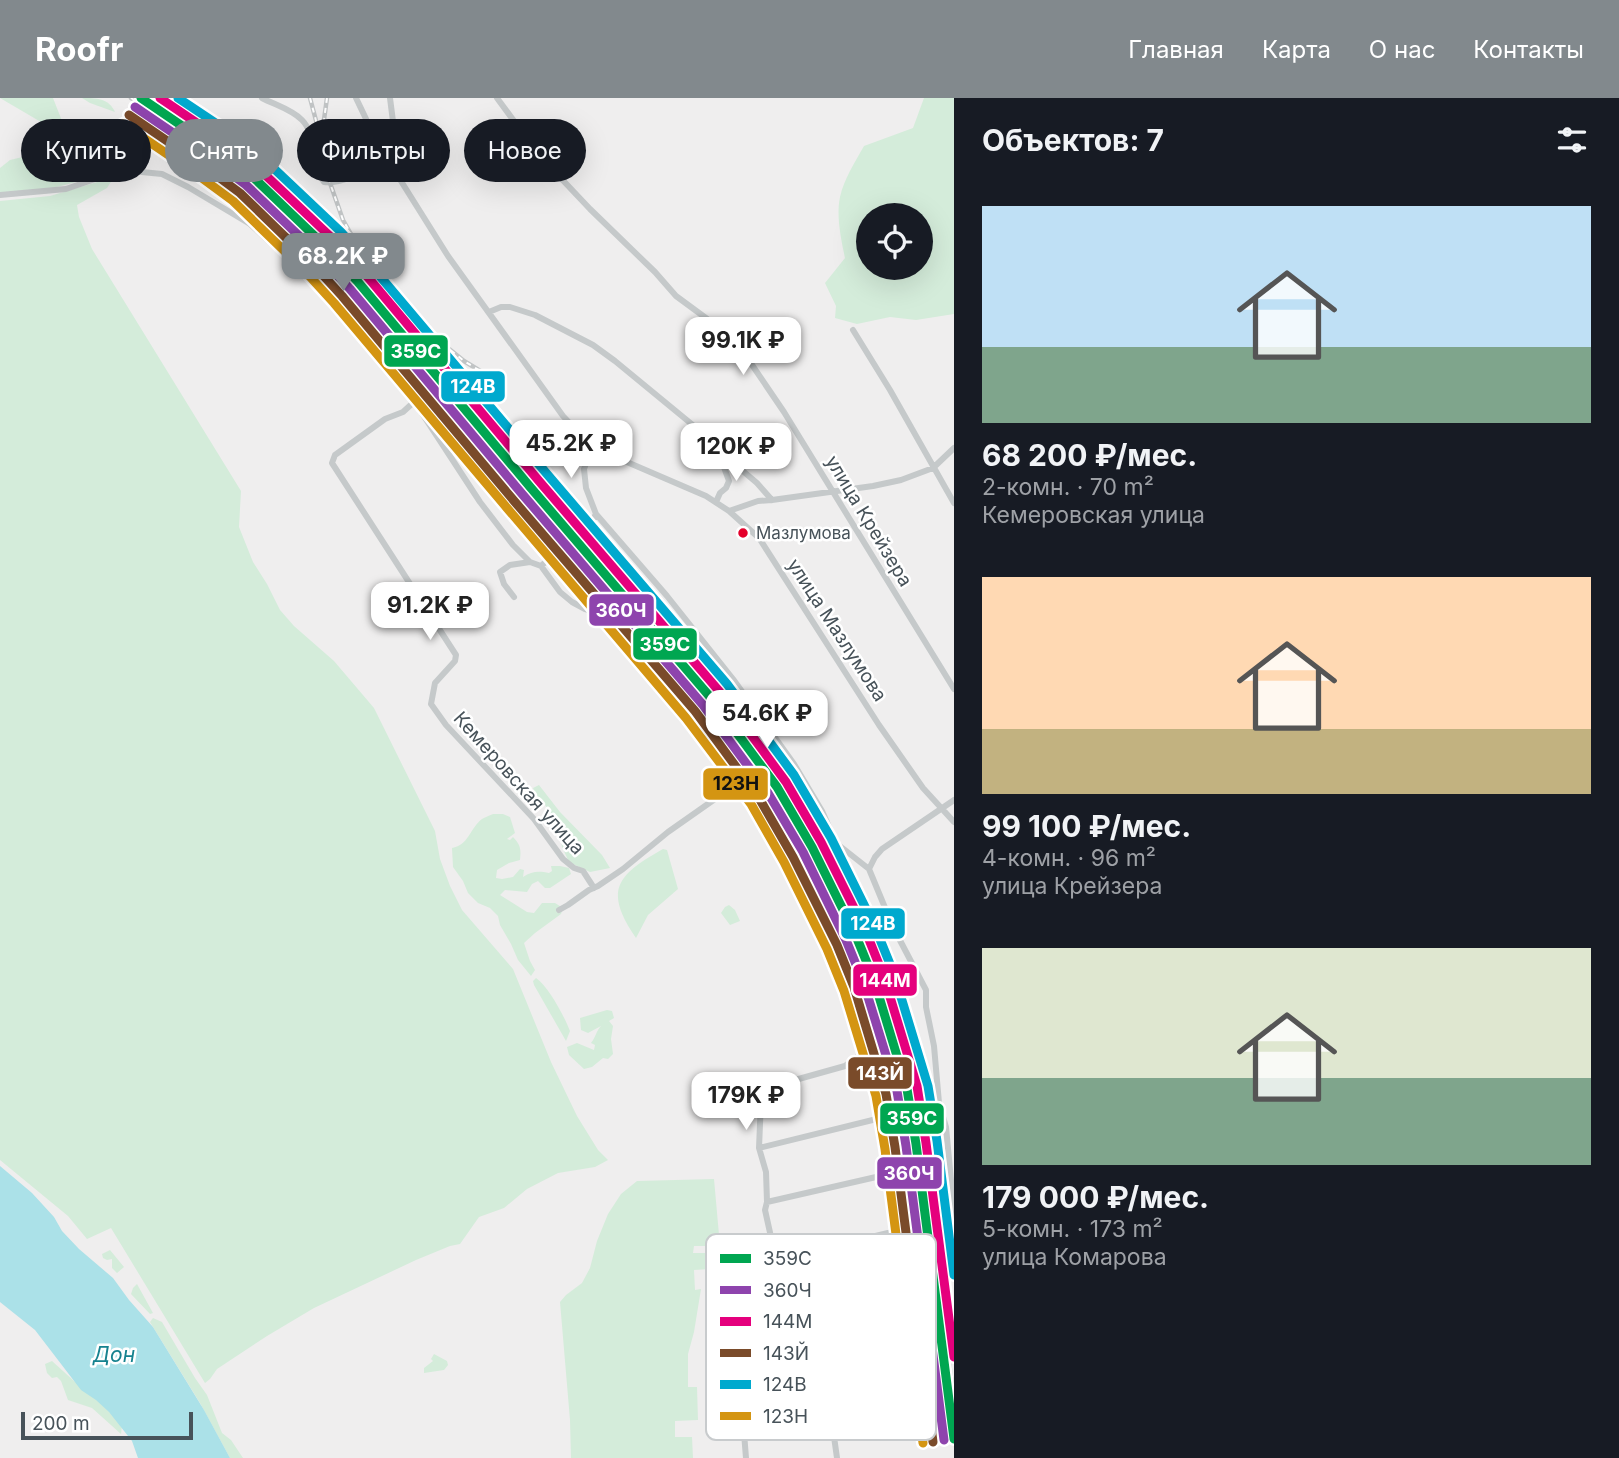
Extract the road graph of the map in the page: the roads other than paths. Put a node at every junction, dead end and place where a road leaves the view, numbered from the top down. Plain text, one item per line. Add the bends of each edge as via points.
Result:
1 (262, 98) edge
2 (356, 98) edge
3 (390, 98) edge
4 (497, 98) edge
5 (301, 119) edge
6 (366, 119) edge
7 (393, 119) edge
8 (401, 182) edge
9 (0, 195) edge
10 (489, 312) junction
11 (853, 330) dead end
12 (415, 401) junction
13 (592, 447) junction
14 (954, 448) edge
15 (717, 449) junction
16 (933, 468) junction
17 (832, 491) junction
18 (772, 500) junction
19 (716, 502) junction
20 (954, 503) edge
21 (729, 511) junction
22 (596, 514) junction
23 (530, 562) junction
24 (541, 566) junction
25 (514, 597) dead end
26 (954, 689) edge
27 (738, 762) junction
28 (954, 800) edge
29 (941, 809) junction
30 (954, 822) edge
31 (869, 869) junction
32 (594, 888) junction
33 (559, 910) dead end
34 (901, 1113) dead end
35 (759, 1148) junction
36 (911, 1168) dead end
37 (766, 1202) junction
38 (954, 1212) edge
39 (954, 1217) edge
40 (920, 1228) dead end
41 (770, 1234) edge
42 (887, 1234) edge
43 (954, 1274) edge
44 (745, 1440) edge
45 (834, 1440) edge
46 (746, 1458) edge
47 (837, 1458) edge

1 - 5 street
2 - 6 street, улица Мазлумова
3 - 7 street
4 - 17 street, улица Крейзера via 539,155 590,209 676,296 729,335
8 - 10 street, улица Мазлумова
9 - 12 street via 66,189 121,170 162,174 250,225 326,294
10 - 13 street, улица Мазлумова via 563,416
10 - 15 street via 510,307 593,345
11 - 16 street
12 - 23 street via 480,502
12 - 32 street, Кемеровская улица via 335,455 332,463 456,655 435,684 431,704 534,819 563,859 583,871
13 - 19 street, улица Мазлумова
13 - 22 street via 584,469
14 - 16 street
15 - 18 street
15 - 19 street via 729,481
16 - 17 street via 901,480
16 - 20 street
17 - 18 street
17 - 26 street, улица Крейзера
18 - 21 street
19 - 21 street, улица Мазлумова
21 - 29 street, улица Мазлумова via 759,538 879,725
22 - 24 street via 590,527
22 - 31 street via 733,679 794,764 836,843
23 - 24 street
23 - 25 street via 500,572
24 - 27 street via 572,602 610,616 652,650
27 - 32 street via 730,783 715,799
27 - 35 street via 766,805 820,914 843,942 866,991 872,1029 867,1050 845,1066 763,1093
28 - 29 street
29 - 30 street, улица Мазлумова
29 - 31 street via 882,849
31 - 38 street via 926,990
32 - 33 street
34 - 35 street
35 - 37 street via 766,1172
36 - 37 street
37 - 41 street
39 - 43 street via 948,1230
40 - 42 street
44 - 46 street
45 - 47 street

